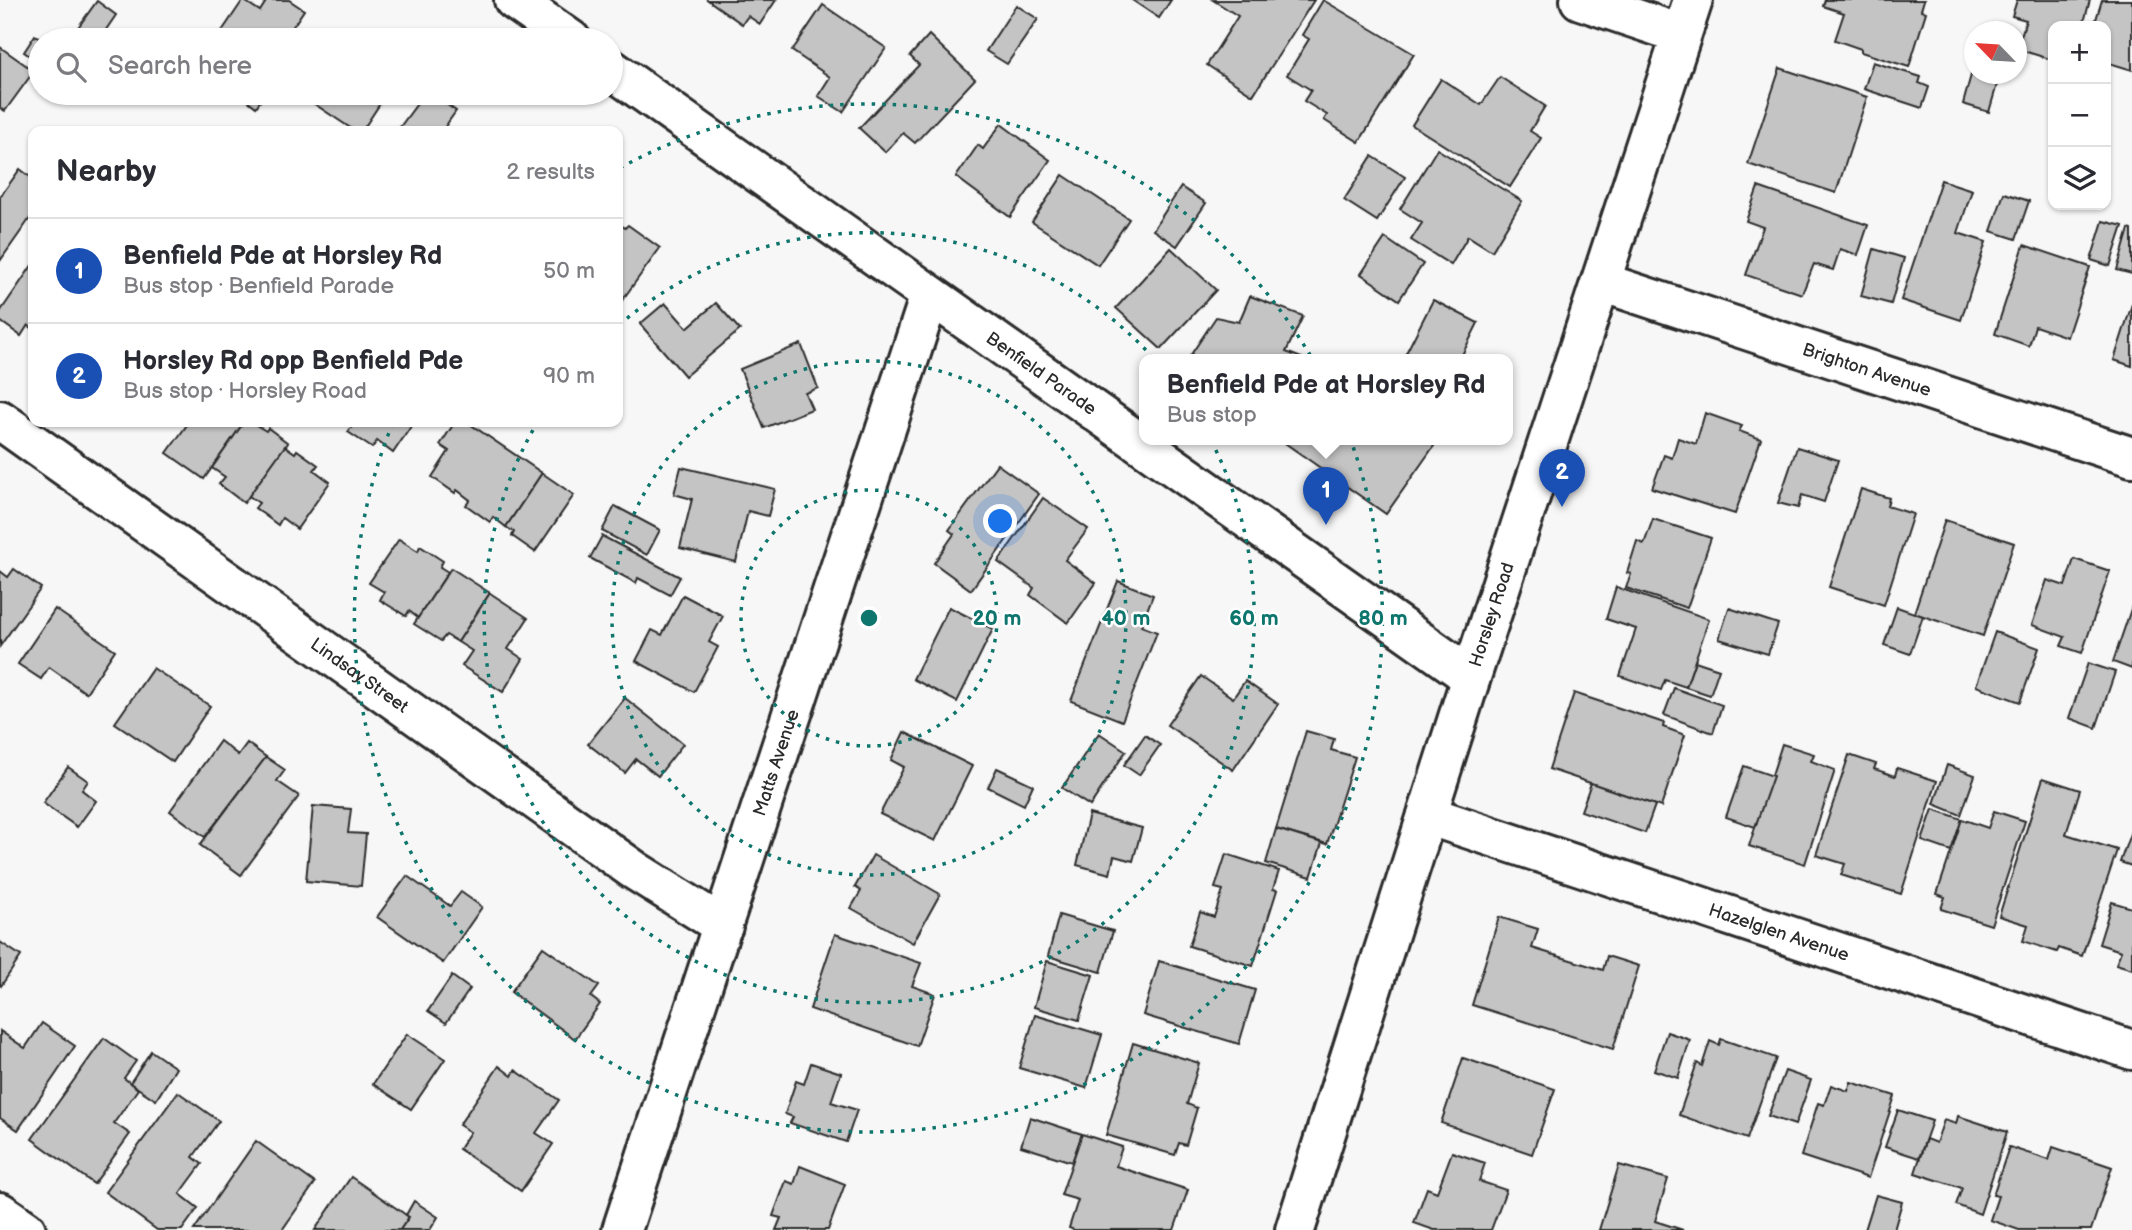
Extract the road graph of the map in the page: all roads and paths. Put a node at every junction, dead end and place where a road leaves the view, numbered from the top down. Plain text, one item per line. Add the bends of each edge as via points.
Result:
1 (514, 0) edge
2 (1580, 0) edge
3 (1687, 17) edge
4 (554, 28) edge
5 (623, 78) edge
6 (1601, 282) junction
7 (930, 295) junction
8 (0, 420) edge
9 (1139, 443) edge
10 (1142, 445) edge
11 (2132, 457) edge
12 (1471, 677) junction
13 (1427, 816) junction
14 (723, 926) junction
15 (2132, 1050) edge
16 (0, 1212) edge
17 (26, 1230) edge
18 (622, 1230) edge
19 (1295, 1230) edge

1 - 4 street
2 - 3 street
3 - 6 street, Horsley Road
5 - 7 street, Benfield Parade
6 - 11 street, Brighton Avenue
6 - 12 street, Horsley Road
7 - 9 street, Benfield Parade
7 - 14 street, Matts Avenue
8 - 14 street, Lindsay Street via 634,870
10 - 12 street, Benfield Parade
12 - 13 street, Horsley Road
13 - 15 street, Hazelglen Avenue
13 - 19 street, Horsley Road
14 - 18 street, Matts Avenue
16 - 17 street

